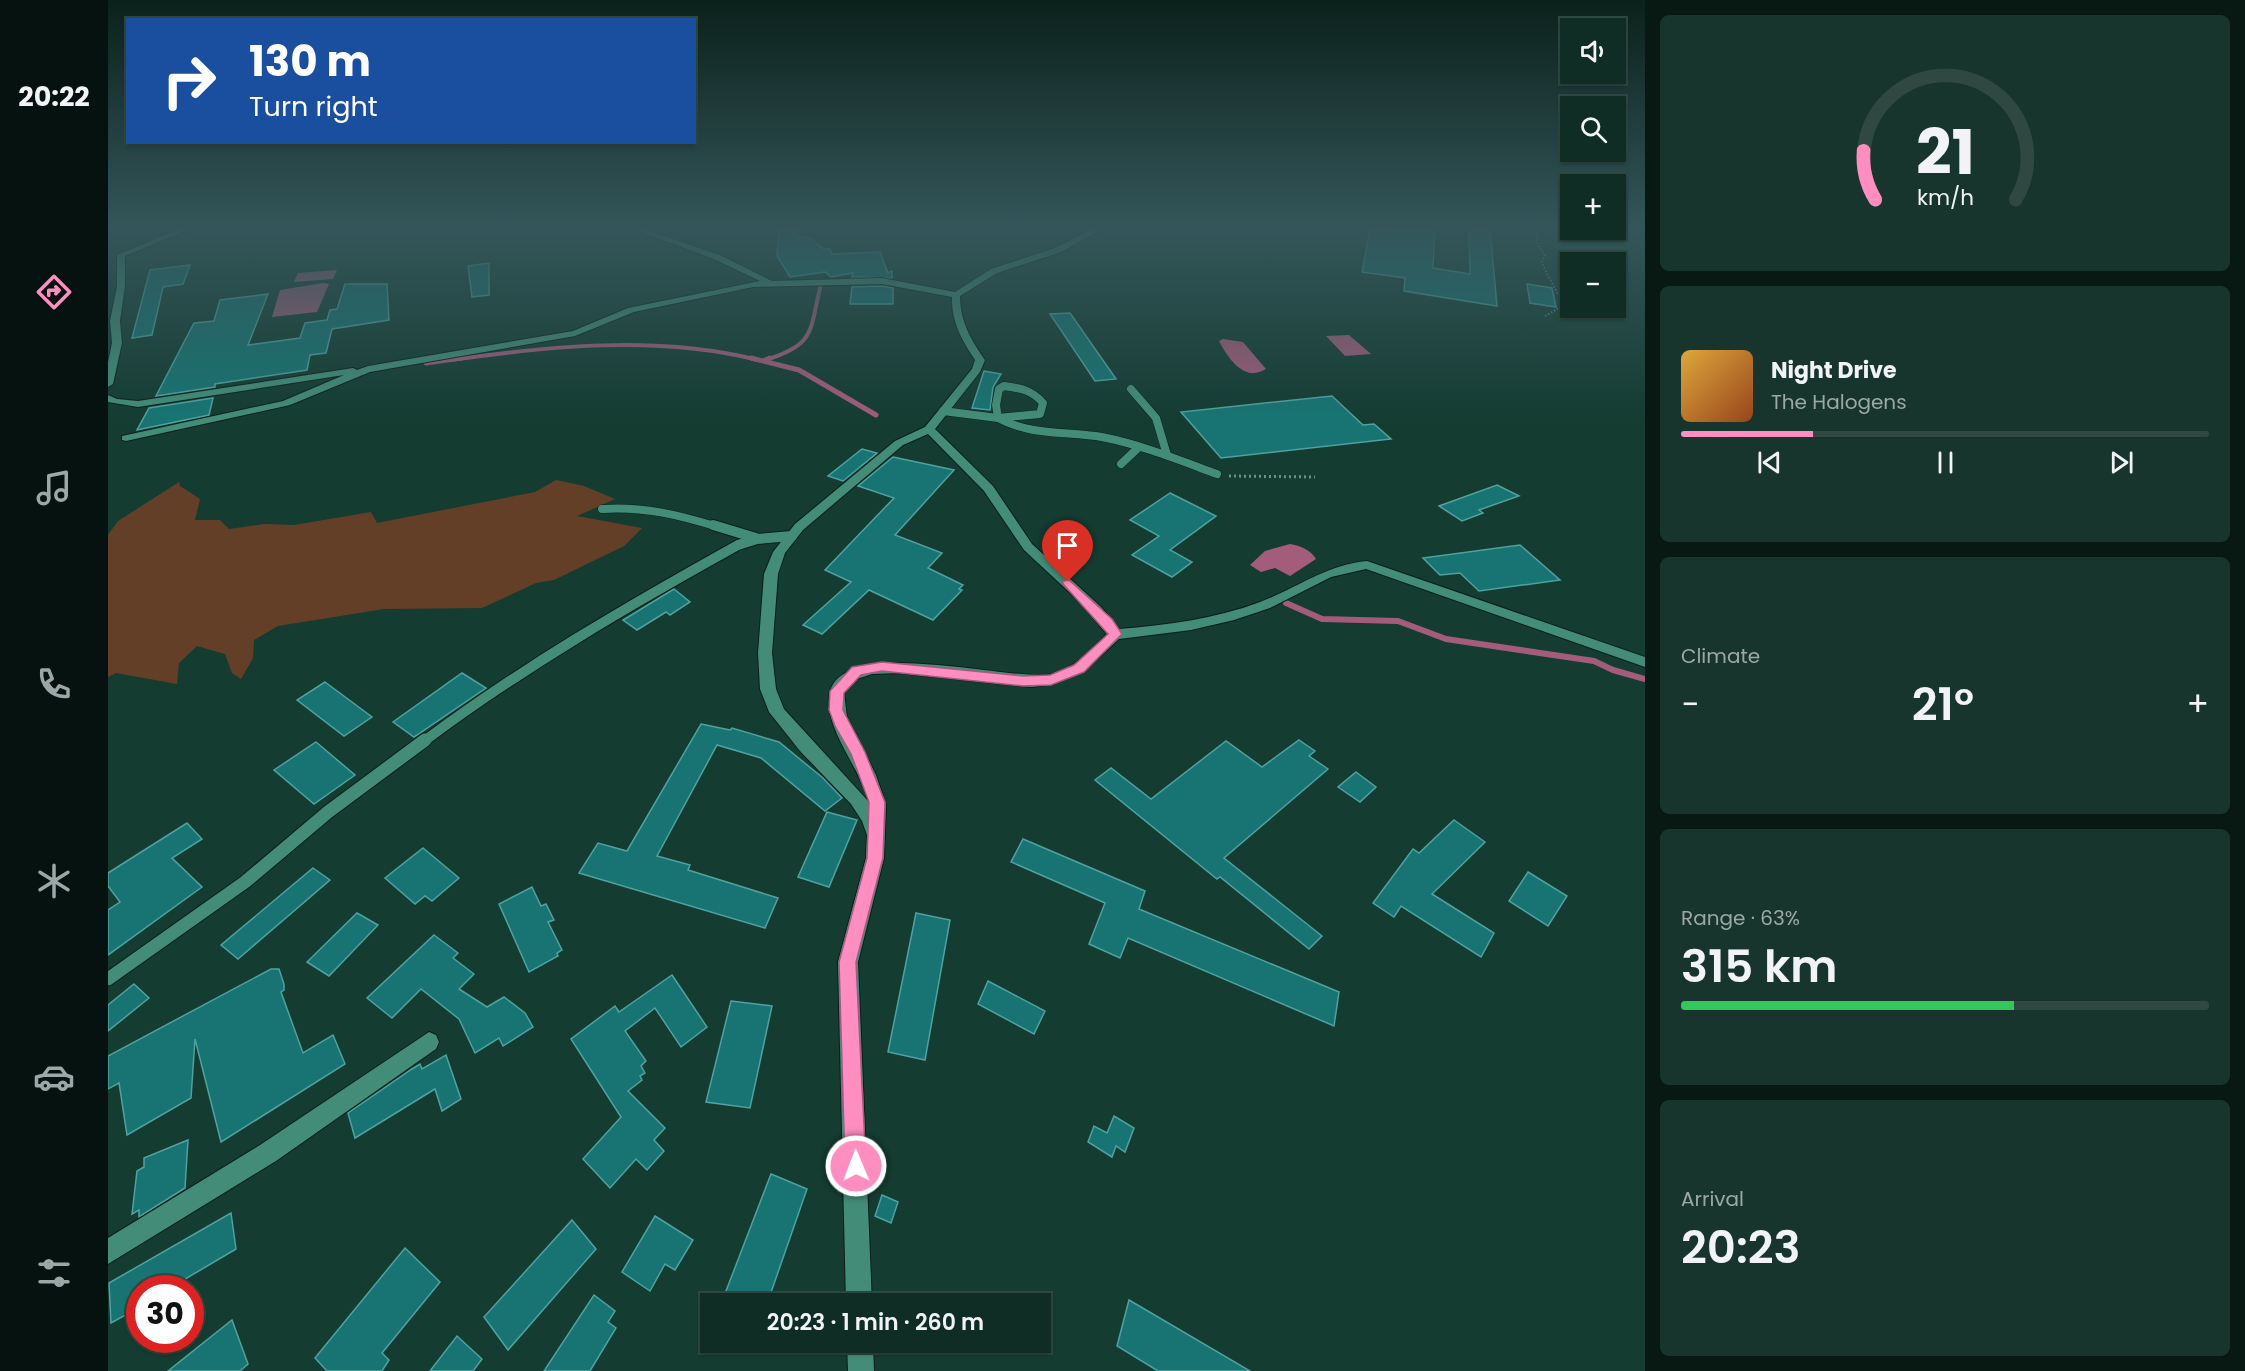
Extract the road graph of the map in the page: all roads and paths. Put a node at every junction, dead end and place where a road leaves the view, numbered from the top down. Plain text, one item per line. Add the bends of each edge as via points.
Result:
1 (120, 293) edge
2 (714, 293) edge
3 (945, 293) edge
4 (959, 293) edge
5 (1560, 293) edge
6 (956, 295) junction
7 (1545, 316) dead end
8 (368, 369) junction
9 (108, 384) edge
10 (1131, 389) dead end
11 (108, 398) edge
12 (943, 411) junction
13 (998, 418) junction
14 (929, 429) junction
15 (126, 438) dead end
16 (1139, 447) junction
17 (1167, 455) junction
18 (1121, 464) dead end
19 (1217, 474) joint
20 (1315, 477) dead end
21 (602, 509) dead end
22 (792, 536) junction
23 (757, 538) junction
24 (1115, 634) junction
25 (1645, 662) edge
26 (876, 835) junction
27 (108, 979) edge
28 (429, 1042) dead end
29 (108, 1252) edge
30 (859, 1293) edge
31 (860, 1353) edge
32 (861, 1371) edge

1 - 9 street via 115,321 117,343
2 - 8 street via 630,310 576,333
3 - 6 street
4 - 6 street
5 - 7 path via 1564,305
6 - 12 street via 955,311 980,360 964,388
8 - 11 street via 138,404
8 - 15 street via 286,403
10 - 17 lane via 1156,418
12 - 13 lane
12 - 14 street
13 - 13 lane via 999,388 1004,386 1032,390 1043,403 1041,414
13 - 16 lane via 1012,428 1099,436
14 - 22 street via 899,443
14 - 24 street via 966,462 1029,549 1068,582
16 - 17 lane
16 - 18 lane
17 - 19 lane
19 - 20 path
21 - 23 lane via 634,507 658,511
22 - 23 lane
22 - 26 street via 779,552 771,574 765,653 768,689 777,712 857,799
23 - 27 lane via 625,608 480,699 328,812 245,882
24 - 25 street via 1157,631 1212,620 1264,605 1333,571 1367,565
24 - 26 street via 1079,669 1051,680 1023,681 882,666 857,671 845,680 837,691 836,710 871,783 877,802
26 - 30 street via 875,858 848,962
28 - 29 street via 268,1153
31 - 32 street

